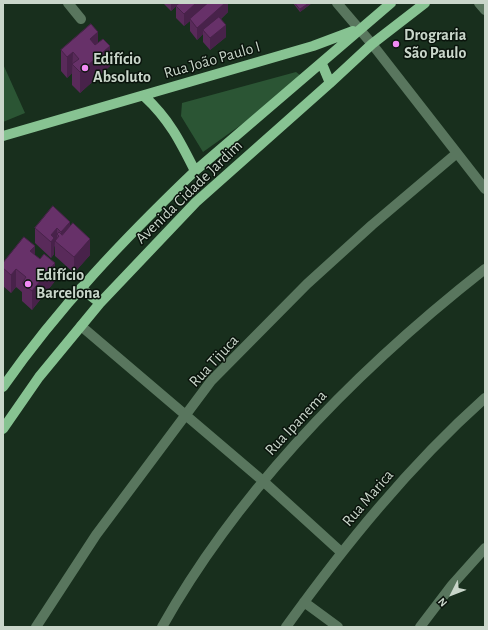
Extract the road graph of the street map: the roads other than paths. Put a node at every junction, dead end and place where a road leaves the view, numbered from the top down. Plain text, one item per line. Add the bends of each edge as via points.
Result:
1 (68, 3) edge
2 (337, 3) edge
3 (392, 3) edge
4 (425, 3) edge
5 (479, 3) edge
6 (485, 10) edge
7 (81, 19) dead end
8 (359, 29) junction
9 (372, 44) junction
10 (322, 64) junction
11 (330, 83) junction
12 (144, 96) junction
13 (3, 136) edge
14 (457, 154) junction
15 (195, 171) junction
16 (485, 189) edge
17 (485, 269) edge
18 (81, 288) junction
19 (100, 303) junction
20 (81, 326) junction
21 (3, 387) edge
22 (485, 398) edge
23 (186, 416) junction
24 (3, 429) edge
25 (263, 481) junction
26 (485, 548) edge
27 (341, 552) junction
28 (304, 602) junction
29 (36, 627) edge
30 (162, 627) edge
31 (286, 627) edge
32 (338, 627) edge
33 (420, 627) edge

1 - 7 street
2 - 8 street
3 - 8 main road, Avenida Cidade Jardim
4 - 9 main road, Avenida Cidade Jardim
5 - 6 street
8 - 9 street
8 - 10 main road, Avenida Cidade Jardim
8 - 12 main road, Rua João Paulo I via 313,46
9 - 11 main road, Avenida Cidade Jardim
9 - 14 street
10 - 11 main road
10 - 15 main road, Avenida Cidade Jardim
11 - 19 main road, Avenida Cidade Jardim via 196,202
12 - 13 main road, Rua João Paulo I
12 - 15 main road via 162,112
14 - 16 street
14 - 23 street, Rua Tijuca via 372,225 307,284 212,381
15 - 18 main road, Avenida Cidade Jardim
17 - 25 street, Rua Ipanema via 439,305 379,361 323,415
18 - 19 main road
18 - 21 main road, Avenida Cidade Jardim via 25,355
19 - 20 main road, Avenida Cidade Jardim
20 - 23 street
20 - 24 main road, Avenida Cidade Jardim via 39,377
22 - 27 street, Rua Marica via 404,479
23 - 25 street
23 - 29 street, Rua Tijuca via 96,535
25 - 27 street
25 - 30 street, Rua Ipanema via 202,562
26 - 33 street
27 - 28 street, Rua Marica
28 - 31 street, Rua Marica
28 - 32 street

